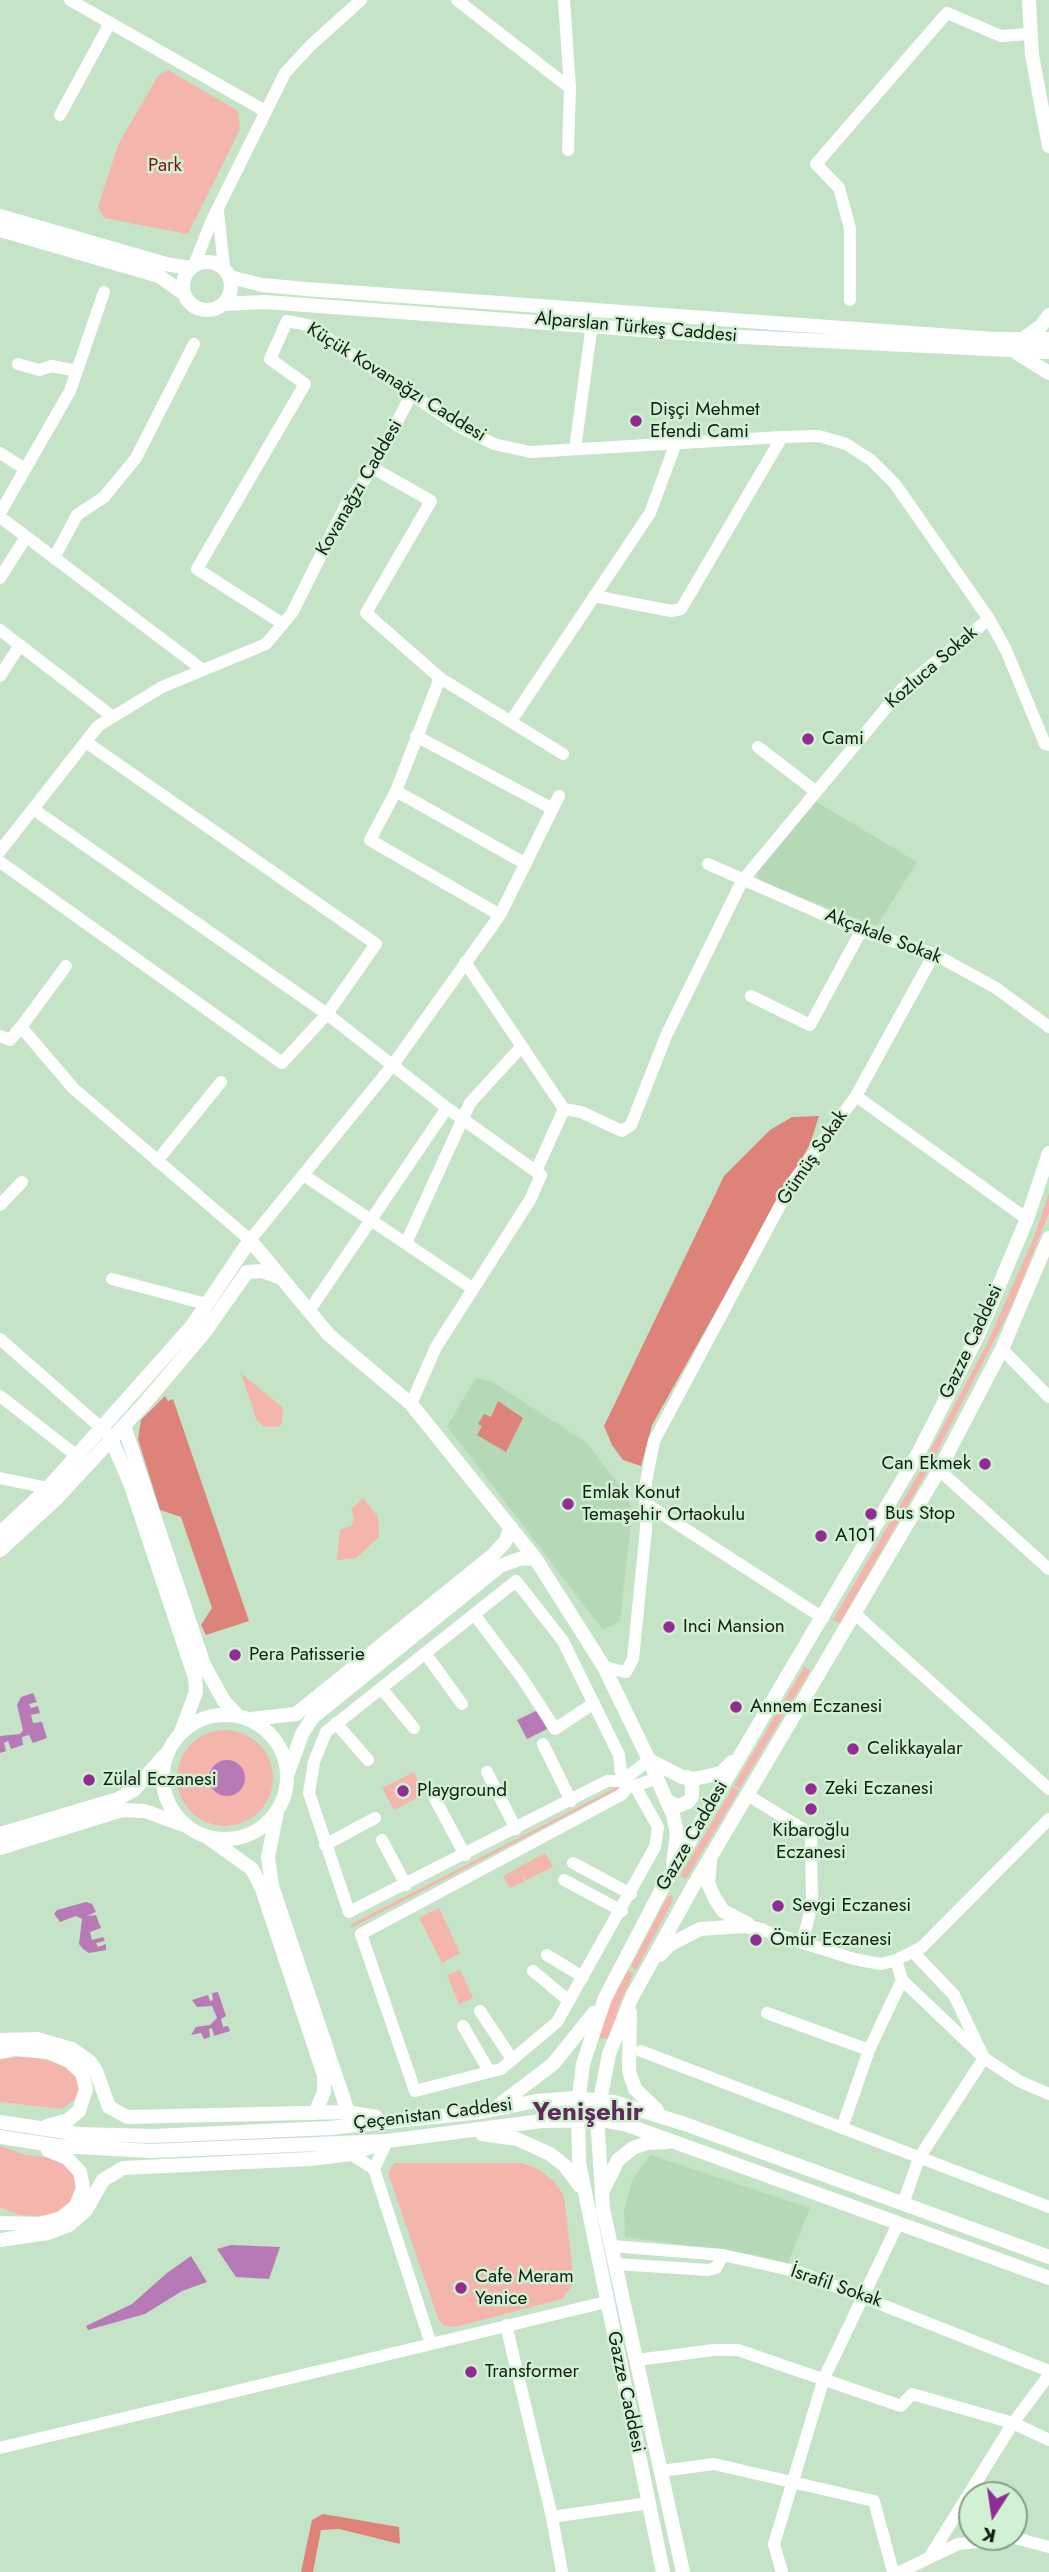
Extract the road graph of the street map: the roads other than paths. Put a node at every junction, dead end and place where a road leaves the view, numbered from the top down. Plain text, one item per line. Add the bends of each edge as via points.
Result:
1 (70, 0) edge
2 (361, 0) edge
3 (457, 0) edge
4 (564, 0) edge
5 (1029, 0) edge
6 (110, 23) junction
7 (1030, 34) junction
8 (570, 88) junction
9 (265, 111) junction
10 (60, 115) dead end
11 (1049, 146) edge
12 (568, 150) dead end
13 (218, 211) junction
14 (0, 216) edge
15 (0, 230) edge
16 (192, 266) junction
17 (227, 272) junction
18 (104, 292) dead end
19 (183, 293) junction
20 (850, 300) dead end
21 (223, 304) junction
22 (1049, 315) edge
23 (592, 324) junction
24 (1049, 339) edge
25 (194, 344) dead end
26 (1019, 346) junction
27 (1049, 352) edge
28 (18, 364) dead end
29 (77, 371) junction
30 (1049, 373) edge
31 (412, 393) junction
32 (782, 436) junction
33 (677, 443) junction
34 (575, 449) junction
35 (0, 453) edge
36 (373, 468) junction
37 (25, 469) junction
38 (0, 515) edge
39 (26, 537) junction
40 (54, 558) junction
41 (0, 578) edge
42 (594, 596) junction
43 (989, 619) junction
44 (283, 624) junction
45 (0, 630) edge
46 (20, 645) junction
47 (203, 670) junction
48 (0, 676) edge
49 (440, 678) junction
50 (113, 718) junction
51 (511, 721) junction
52 (416, 736) junction
53 (86, 742) junction
54 (1049, 745) edge
55 (758, 747) dead end
56 (564, 754) dead end
57 (396, 791) junction
58 (815, 791) junction
59 (559, 796) dead end
60 (551, 808) junction
61 (33, 809) junction
62 (0, 851) edge
63 (0, 862) edge
64 (526, 864) junction
65 (708, 864) dead end
66 (742, 881) junction
67 (500, 915) junction
68 (861, 931) junction
69 (934, 954) junction
70 (465, 962) junction
71 (66, 966) dead end
72 (751, 996) dead end
73 (327, 1014) junction
74 (21, 1027) junction
75 (1049, 1027) edge
76 (5, 1038) edge
77 (522, 1046) junction
78 (0, 1052) edge
79 (392, 1066) junction
80 (221, 1082) dead end
81 (856, 1096) junction
82 (447, 1108) junction
83 (564, 1109) junction
84 (461, 1118) junction
85 (1049, 1153) edge
86 (157, 1161) junction
87 (536, 1171) junction
88 (305, 1176) junction
89 (22, 1182) dead end
90 (0, 1205) edge
91 (1027, 1219) junction
92 (372, 1220) junction
93 (1049, 1238) edge
94 (250, 1240) junction
95 (406, 1243) junction
96 (1046, 1258) edge
97 (235, 1262) junction
98 (247, 1272) junction
99 (282, 1278) junction
100 (112, 1279) dead end
101 (472, 1288) junction
102 (206, 1304) junction
103 (309, 1311) junction
104 (0, 1339) edge
105 (1002, 1349) junction
106 (0, 1396) edge
107 (1049, 1396) edge
108 (411, 1404) junction
109 (102, 1426) junction
110 (124, 1426) junction
111 (111, 1439) junction
112 (77, 1456) junction
113 (939, 1470) junction
114 (0, 1478) edge
115 (48, 1488) junction
116 (645, 1503) junction
117 (511, 1527) junction
118 (0, 1533) edge
119 (0, 1550) edge
120 (535, 1558) junction
121 (1049, 1569) edge
122 (854, 1613) junction
123 (474, 1614) junction
124 (823, 1618) junction
125 (425, 1653) junction
126 (604, 1667) junction
127 (381, 1688) junction
128 (594, 1703) junction
129 (462, 1704) dead end
130 (245, 1718) junction
131 (336, 1723) junction
132 (414, 1728) dead end
133 (180, 1734) junction
134 (753, 1735) junction
135 (543, 1744) dead end
136 (169, 1751) junction
137 (368, 1760) dead end
138 (649, 1760) junction
139 (487, 1772) dead end
140 (288, 1773) junction
141 (687, 1777) junction
142 (657, 1778) junction
143 (629, 1784) junction
144 (1049, 1789) edge
145 (749, 1796) junction
146 (435, 1799) dead end
147 (571, 1801) junction
148 (667, 1801) junction
149 (278, 1811) junction
150 (375, 1818) dead end
151 (1049, 1819) edge
152 (188, 1826) junction
153 (516, 1829) junction
154 (0, 1834) edge
155 (206, 1836) junction
156 (383, 1840) dead end
157 (326, 1845) junction
158 (0, 1848) edge
159 (465, 1855) junction
160 (711, 1857) junction
161 (573, 1863) dead end
162 (673, 1870) junction
163 (564, 1880) dead end
164 (406, 1885) junction
165 (631, 1894) junction
166 (622, 1910) junction
167 (762, 1930) junction
168 (802, 1943) junction
169 (913, 1952) junction
170 (547, 1955) dead end
171 (896, 1960) junction
172 (649, 1966) junction
173 (533, 1971) dead end
174 (583, 1978) junction
175 (902, 1980) junction
176 (605, 1998) junction
177 (569, 2001) junction
178 (631, 2001) junction
179 (480, 2011) dead end
180 (767, 2013) dead end
181 (463, 2026) dead end
182 (0, 2040) edge
183 (869, 2050) junction
184 (641, 2051) dead end
185 (0, 2052) edge
186 (984, 2058) junction
187 (512, 2059) junction
188 (489, 2071) junction
189 (1049, 2094) edge
190 (579, 2099) junction
191 (601, 2101) junction
192 (492, 2110) junction
193 (348, 2112) junction
194 (315, 2113) junction
195 (578, 2119) junction
196 (597, 2120) junction
197 (395, 2121) junction
198 (0, 2122) edge
199 (680, 2122) junction
200 (27, 2127) junction
201 (842, 2128) junction
202 (458, 2132) junction
203 (0, 2137) edge
204 (387, 2141) junction
205 (23, 2142) junction
206 (680, 2144) junction
207 (351, 2154) junction
208 (919, 2158) junction
209 (374, 2169) junction
210 (584, 2194) junction
211 (601, 2195) junction
212 (903, 2204) junction
213 (1049, 2207) edge
214 (0, 2223) edge
215 (898, 2224) junction
216 (0, 2240) edge
217 (611, 2246) junction
218 (723, 2255) junction
219 (1049, 2257) edge
220 (616, 2264) junction
221 (1049, 2278) edge
222 (862, 2295) junction
223 (606, 2302) junction
224 (506, 2325) junction
225 (431, 2344) junction
226 (637, 2360) junction
227 (1049, 2373) edge
228 (824, 2378) junction
229 (1013, 2423) junction
230 (1049, 2440) edge
231 (0, 2448) edge
232 (661, 2471) junction
233 (792, 2484) junction
234 (649, 2503) junction
235 (552, 2516) junction
236 (1049, 2547) edge
237 (929, 2558) junction
238 (562, 2572) edge
239 (663, 2572) edge
240 (683, 2572) edge
241 (782, 2572) edge
242 (893, 2572) edge
243 (900, 2572) edge

1 - 6 street
2 - 9 street via 285,73
3 - 8 street
4 - 8 street
5 - 7 main road
6 - 9 street
6 - 10 street
7 - 11 main road
7 - 20 street via 1001,36 947,13 816,164 839,188 850,228
8 - 12 street
9 - 13 street
13 - 16 street
13 - 17 street
14 - 16 main road via 166,264
15 - 19 main road via 159,276
16 - 17 main road via 209,261
16 - 19 main road via 184,276
17 - 21 main road via 231,289
17 - 26 main road, Alparslan Türkeş Caddesi via 285,288
18 - 29 street
19 - 21 main road via 200,309
21 - 23 main road, Alparslan Türkeş Caddesi via 265,302
22 - 26 main road
23 - 26 main road, Alparslan Türkeş Caddesi via 722,336
23 - 34 street
24 - 26 main road, Alparslan Türkeş Caddesi
25 - 40 street via 136,458 104,497 77,515
26 - 27 main road, Alparslan Türkeş Caddesi
26 - 30 main road
28 - 29 street via 38,370 52,366
29 - 37 street
31 - 34 street, Küçük Kovanağzı Caddesi via 460,427 494,444 530,452
31 - 36 street, Kovanağzı Caddesi
31 - 44 street, Küçük Kovanağzı Caddesi via 308,325 287,321 270,359 305,384 197,569
32 - 33 street, Küçük Kovanağzı Caddesi
32 - 42 street via 681,609
32 - 43 street, Küçük Kovanağzı Caddesi via 819,436 846,444 871,460 895,484
33 - 34 street, Küçük Kovanağzı Caddesi
33 - 42 street via 650,513
35 - 37 street
36 - 44 street, Kovanağzı Caddesi via 346,505
36 - 49 street via 431,501 366,613
37 - 38 street
38 - 39 street
39 - 40 street
39 - 41 street
40 - 47 street
42 - 51 street
43 - 54 street, Küçük Kovanağzı Caddesi
43 - 58 street, Kozluca Sokak via 901,690
44 - 47 street, Kovanağzı Caddesi via 266,644
45 - 46 street
46 - 48 street
46 - 50 street
47 - 50 street, Kovanağzı Caddesi via 162,687
49 - 51 street
49 - 52 street
50 - 53 street, Kovanağzı Caddesi via 98,726
51 - 56 street
52 - 57 street
52 - 60 street
53 - 61 street, Kovanağzı Caddesi
53 - 73 street via 376,944
55 - 58 street
57 - 64 street
57 - 67 street via 370,840
58 - 66 street, Kozluca Sokak
59 - 60 street
60 - 64 street
61 - 62 street, Kovanağzı Caddesi
61 - 73 street
63 - 73 street via 282,1063
64 - 67 street
65 - 66 street, Akçakale Sokak
66 - 68 street, Akçakale Sokak
66 - 83 street, Kozluca Sokak via 666,1036 631,1125 622,1131
67 - 70 street
68 - 69 street, Akçakale Sokak
68 - 72 street via 810,1025
69 - 75 street, Akçakale Sokak via 996,988
69 - 81 street, Gümüş Sokak
70 - 77 street
70 - 79 street
71 - 74 street
73 - 79 street
74 - 76 street
74 - 86 street via 73,1088
76 - 78 street
77 - 83 street
77 - 84 street
79 - 82 street
79 - 88 street
80 - 86 street
81 - 91 street
81 - 116 street, Gümüş Sokak via 792,1183 694,1363 654,1441
82 - 84 street
82 - 92 street
83 - 87 street
84 - 87 street
84 - 95 street
85 - 91 main road, Gazze Caddesi
86 - 94 street
87 - 101 street via 541,1175 530,1200
88 - 92 street
88 - 94 street
89 - 90 street
91 - 124 main road, Gazze Caddesi via 979,1333 919,1452
92 - 95 street
92 - 103 street
93 - 96 main road, Gazze Caddesi
94 - 97 main road
94 - 99 main road
95 - 101 street
96 - 105 main road, Gazze Caddesi
97 - 98 main road
97 - 102 main road
98 - 99 main road via 262,1271
98 - 110 main road via 204,1333
99 - 103 main road
100 - 102 street
101 - 108 street via 436,1347
102 - 109 main road via 192,1326
103 - 108 main road via 329,1335
104 - 109 street
105 - 107 street
105 - 113 main road, Gazze Caddesi
106 - 112 street
108 - 117 main road
109 - 111 street
109 - 112 main road
110 - 111 main road
110 - 130 main road via 204,1665 223,1701
111 - 119 main road via 57,1499
111 - 133 main road via 195,1678 196,1692
112 - 115 main road
113 - 121 street
113 - 122 main road, Gazze Caddesi
114 - 115 street
115 - 118 main road
116 - 124 street
116 - 126 street, Gümüş Sokak via 633,1658 626,1672
117 - 120 main road
117 - 130 main road via 493,1555 296,1714
120 - 126 main road
120 - 140 main road via 500,1566 313,1717
122 - 144 street
122 - 145 main road, Gazze Caddesi
123 - 125 street
123 - 128 street via 555,1729
123 - 128 street via 516,1581 563,1641
124 - 134 main road, Gazze Caddesi
125 - 127 street
125 - 129 street
126 - 138 main road
127 - 131 street
127 - 132 street
128 - 143 street
130 - 133 main road via 217,1715
130 - 140 main road via 272,1736
131 - 137 street
131 - 157 street via 326,1732 318,1752 309,1793
133 - 136 main road
134 - 141 main road via 721,1773 705,1779
134 - 162 main road, Gazze Caddesi
135 - 147 street
136 - 152 main road via 163,1772 165,1792 173,1811
136 - 154 main road via 134,1790 118,1799
138 - 141 main road
138 - 142 main road
138 - 143 street
139 - 153 street
140 - 149 main road
141 - 148 main road via 692,1784 688,1802 678,1806
142 - 143 street
142 - 148 main road
143 - 147 street via 607,1781
143 - 165 street via 658,1827 655,1847
143 - 188 street via 361,1934 415,2091
145 - 160 main road, Gazze Caddesi
145 - 168 street via 811,1833 812,1905
146 - 159 street
147 - 153 street
148 - 162 main road via 677,1834
149 - 155 main road via 246,1836
149 - 193 main road via 268,1857 272,1886
150 - 157 street
151 - 169 street
152 - 155 main road
152 - 158 main road via 145,1811 122,1810
153 - 159 street
155 - 194 main road via 252,1870 262,1889 324,2075 324,2092
156 - 164 street
157 - 164 street via 349,1912
159 - 164 street
160 - 167 main road via 708,1882 714,1897 733,1918
160 - 172 main road, Gazze Caddesi
161 - 165 street
162 - 176 main road, Gazze Caddesi
163 - 166 street
165 - 166 street
166 - 174 street
167 - 168 street
167 - 172 main road via 744,1926 700,1929 669,1945
168 - 171 street via 881,1964
169 - 171 street
169 - 186 street via 954,1995
170 - 174 street
171 - 175 street
172 - 178 main road, Gazze Caddesi
173 - 177 street
174 - 177 street
175 - 183 street
175 - 186 street
176 - 190 main road, Gazze Caddesi via 583,2064
176 - 192 main road via 553,2064
177 - 187 street via 557,2022
178 - 191 main road, Gazze Caddesi via 609,2054
178 - 199 main road via 629,2071 635,2089 656,2109
179 - 187 street
180 - 183 street
181 - 188 street
182 - 194 main road via 37,2039 72,2049 96,2071 109,2107 127,2117
183 - 201 street
184 - 201 street
185 - 200 main road via 26,2049 60,2056 77,2066 86,2081 83,2104 73,2116 59,2124
186 - 189 street via 1018,2081
186 - 208 street
187 - 188 street
190 - 191 main road, Çeçenistan Caddesi
190 - 192 main road, Çeçenistan Caddesi
190 - 195 main road, Gazze Caddesi
191 - 196 main road, Gazze Caddesi
191 - 199 main road, Çeçenistan Caddesi
192 - 197 main road, Çeçenistan Caddesi
193 - 194 main road
193 - 197 main road
195 - 196 main road, Çeçenistan Caddesi
195 - 202 main road, Çeçenistan Caddesi
195 - 210 main road, Gazze Caddesi
196 - 206 main road, Çeçenistan Caddesi via 627,2125
196 - 211 main road, Gazze Caddesi
197 - 200 main road, Çeçenistan Caddesi via 153,2136
198 - 200 main road, Çeçenistan Caddesi
199 - 212 main road, Çeçenistan Caddesi
201 - 208 street
202 - 204 main road, Çeçenistan Caddesi
202 - 210 main road via 502,2136 535,2146 565,2166
203 - 205 main road, Çeçenistan Caddesi
204 - 205 main road, Çeçenistan Caddesi via 150,2151
204 - 207 main road
204 - 209 street
205 - 214 main road via 74,2163 82,2176 81,2195 71,2211 53,2220 31,2225
206 - 211 main road via 648,2143 633,2148 610,2171
206 - 215 main road, Çeçenistan Caddesi
207 - 209 street
207 - 216 main road via 132,2166 103,2180 86,2210 69,2225
208 - 212 street
208 - 213 street
209 - 225 street
210 - 223 main road, Gazze Caddesi
211 - 217 main road, Gazze Caddesi
212 - 219 main road, Çeçenistan Caddesi
215 - 221 main road, Çeçenistan Caddesi
215 - 222 street
217 - 218 street, İsrafil Sokak
217 - 220 main road, Gazze Caddesi
218 - 220 street via 721,2262 708,2270
218 - 222 street, İsrafil Sokak via 799,2272
220 - 226 main road, Gazze Caddesi
222 - 227 street, İsrafil Sokak
222 - 228 street
223 - 224 street
223 - 234 main road, Gazze Caddesi
224 - 225 street
224 - 235 street
225 - 231 street
226 - 228 street via 738,2350
226 - 232 main road, Gazze Caddesi
227 - 229 street
228 - 229 street via 901,2406 912,2394
228 - 233 street
229 - 230 street
229 - 237 street
232 - 233 street via 714,2464
232 - 240 main road, Gazze Caddesi
233 - 241 street via 774,2544
233 - 242 street via 874,2501
234 - 235 street
234 - 239 main road, Gazze Caddesi
235 - 238 street
236 - 237 street via 1015,2538 958,2544
237 - 243 street

